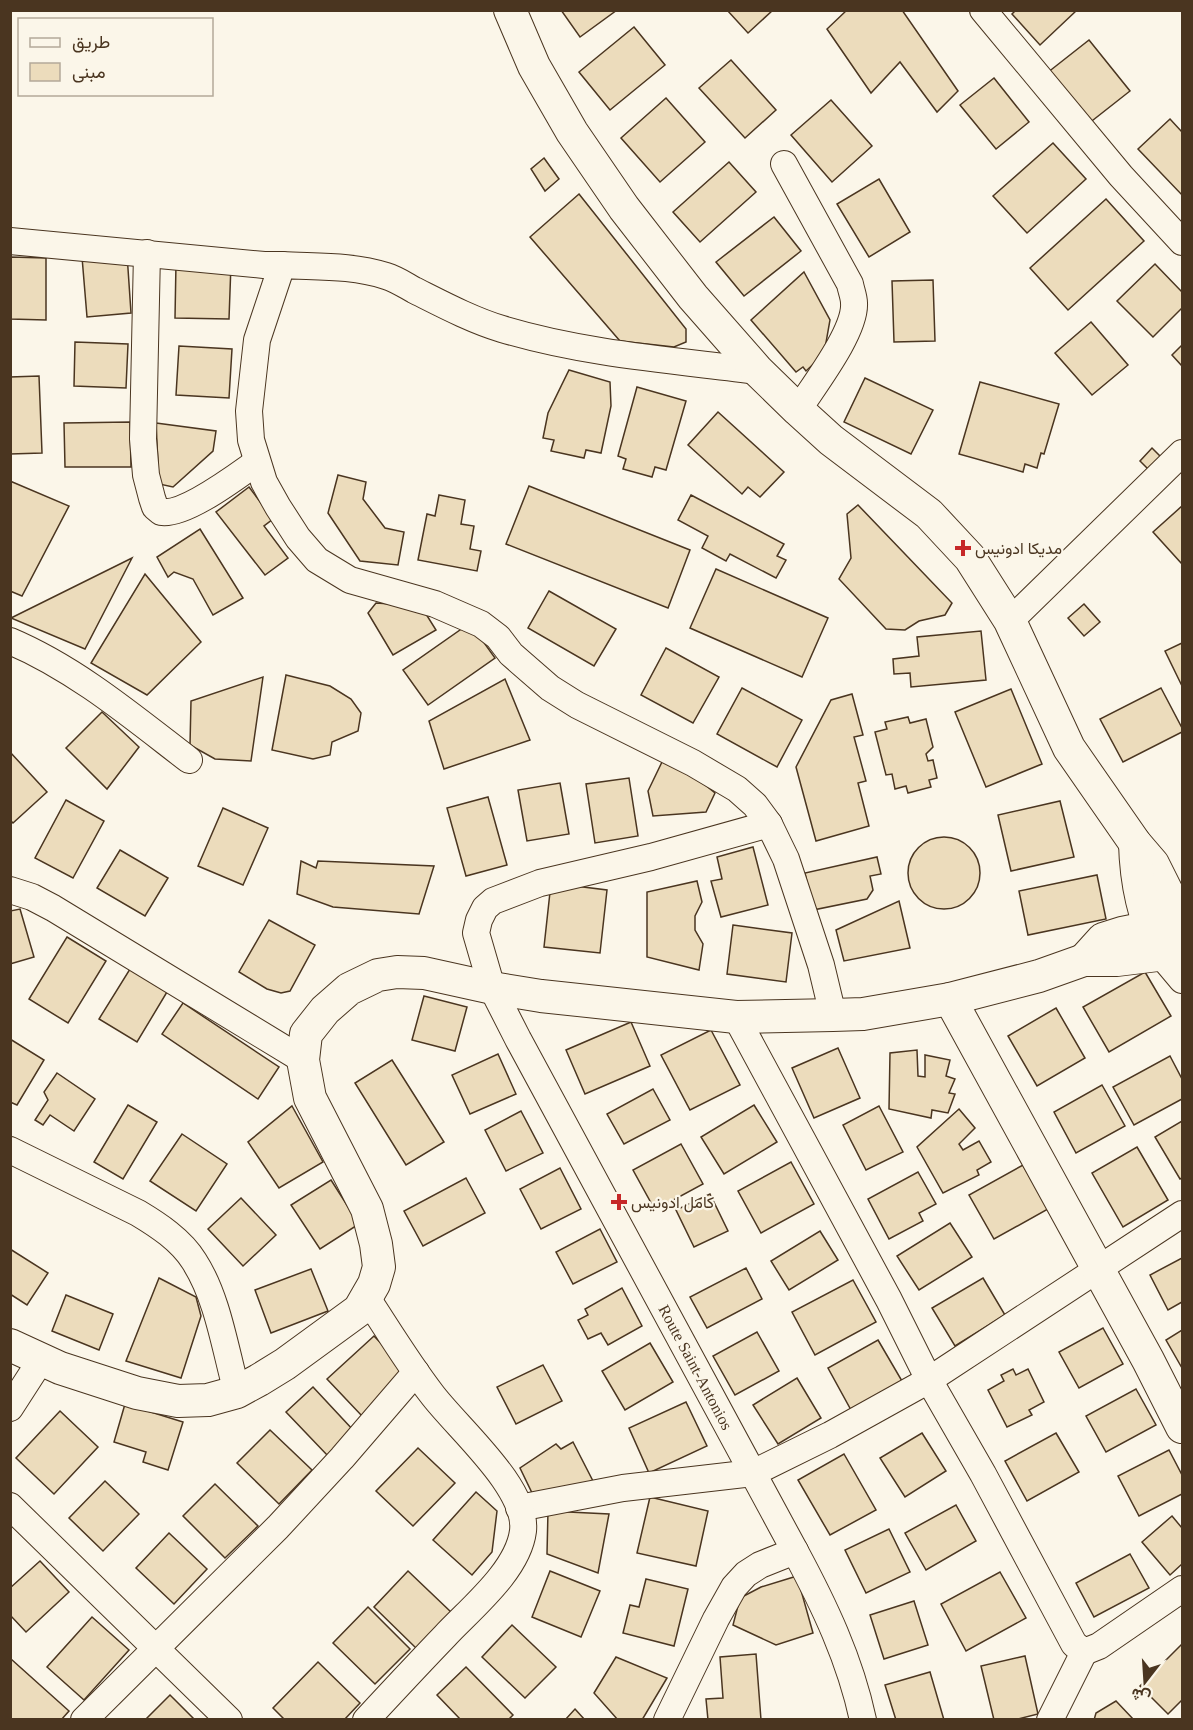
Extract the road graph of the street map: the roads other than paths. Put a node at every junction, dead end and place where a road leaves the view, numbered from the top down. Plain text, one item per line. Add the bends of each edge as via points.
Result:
1 (510, 10) edge
2 (984, 10) edge
3 (784, 164) dead end
4 (10, 241) edge
5 (1182, 242) edge
6 (147, 254) junction
7 (282, 264) junction
8 (758, 371) junction
9 (798, 410) junction
10 (1182, 453) edge
11 (257, 462) junction
12 (1010, 621) junction
13 (10, 641) edge
14 (189, 760) dead end
15 (769, 824) junction
16 (1135, 843) junction
17 (10, 890) edge
18 (1182, 921) edge
19 (1148, 927) junction
20 (1084, 960) junction
21 (1178, 968) edge
22 (492, 988) junction
23 (950, 999) junction
24 (833, 1015) junction
25 (736, 1017) junction
26 (303, 1060) junction
27 (10, 1150) edge
28 (1182, 1214) edge
29 (1097, 1270) junction
30 (367, 1298) junction
31 (10, 1345) edge
32 (41, 1360) junction
33 (416, 1372) junction
34 (929, 1380) junction
35 (237, 1392) junction
36 (10, 1408) edge
37 (1182, 1427) edge
38 (753, 1473) junction
39 (10, 1506) edge
40 (519, 1508) junction
41 (795, 1551) junction
42 (1182, 1589) edge
43 (156, 1648) junction
44 (1084, 1652) junction
45 (670, 1717) edge
46 (84, 1719) edge
47 (229, 1719) edge
48 (366, 1719) edge
49 (863, 1719) edge
50 (1050, 1719) edge

1 - 8 main road via 534,66 597,170 693,297
2 - 5 street via 1121,176
3 - 9 street via 845,274 854,302 846,334
4 - 6 street
6 - 7 street
6 - 11 street via 143,439 146,475 157,511 178,510
7 - 8 street via 364,270 388,277 499,328 550,342 604,353
7 - 11 street via 257,340 252,378 249,411
8 - 9 main road
9 - 12 main road via 950,534
10 - 12 street
11 - 15 street via 278,507 317,560 350,580 435,604 481,624 549,688 736,789
12 - 16 main road via 1069,747
13 - 14 street via 93,689
15 - 22 street, Route Saint-Antonios via 540,883 493,901 485,908 476,933
15 - 24 street via 797,890
16 - 18 main road via 1153,864
16 - 19 main road via 1136,874
17 - 26 street via 53,908
18 - 19 main road
19 - 20 main road via 1103,939
19 - 21 main road
20 - 21 main road
20 - 23 main road
22 - 25 main road
22 - 26 main road via 424,973 378,975 349,989 325,1010 306,1034
22 - 38 street, Route Saint-Antonios
23 - 24 main road via 863,1014
23 - 29 main road
24 - 25 main road
25 - 34 street
26 - 30 main road via 310,1098 367,1209 379,1267
27 - 35 street via 138,1213 178,1243 202,1275
28 - 29 street
29 - 34 street
29 - 37 main road
30 - 33 street
30 - 35 main road via 358,1310 313,1344
31 - 32 main road
32 - 35 main road via 137,1393 178,1401 208,1400
32 - 36 street
33 - 40 street via 503,1477
33 - 43 street via 286,1518
34 - 38 street
34 - 44 street via 1069,1637
38 - 40 street via 623,1488
38 - 41 street, Route Saint-Antonios
39 - 43 street
40 - 48 street via 523,1531 507,1569
41 - 45 street via 760,1565 734,1587
41 - 49 street, Route Saint-Antonios via 847,1659
42 - 44 street via 1099,1646
43 - 46 street
43 - 47 street
44 - 50 street

